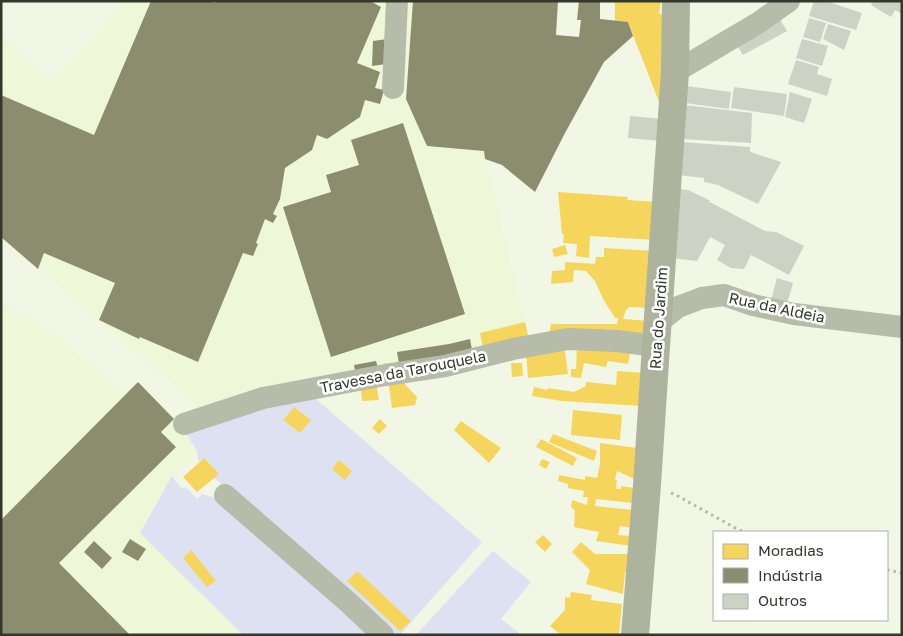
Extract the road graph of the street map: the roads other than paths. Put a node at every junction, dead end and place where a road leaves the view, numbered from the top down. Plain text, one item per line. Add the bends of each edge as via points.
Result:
1 (397, 1) edge
2 (676, 1) edge
3 (789, 1) edge
4 (676, 72) junction
5 (393, 88) dead end
6 (902, 327) edge
7 (657, 334) junction
8 (184, 424) dead end
9 (226, 495) dead end
10 (384, 635) edge
11 (634, 635) edge

1 - 5 street
2 - 4 main road, Rua do Jardim
3 - 4 street
4 - 7 main road, Rua do Jardim
6 - 7 street, Rua da Aldeia via 794,314 724,295 702,298 678,307
7 - 8 street, Travessa da Tarouquela via 617,341 568,339 513,348 445,366 263,398
7 - 11 main road, Rua do Jardim
9 - 10 street

